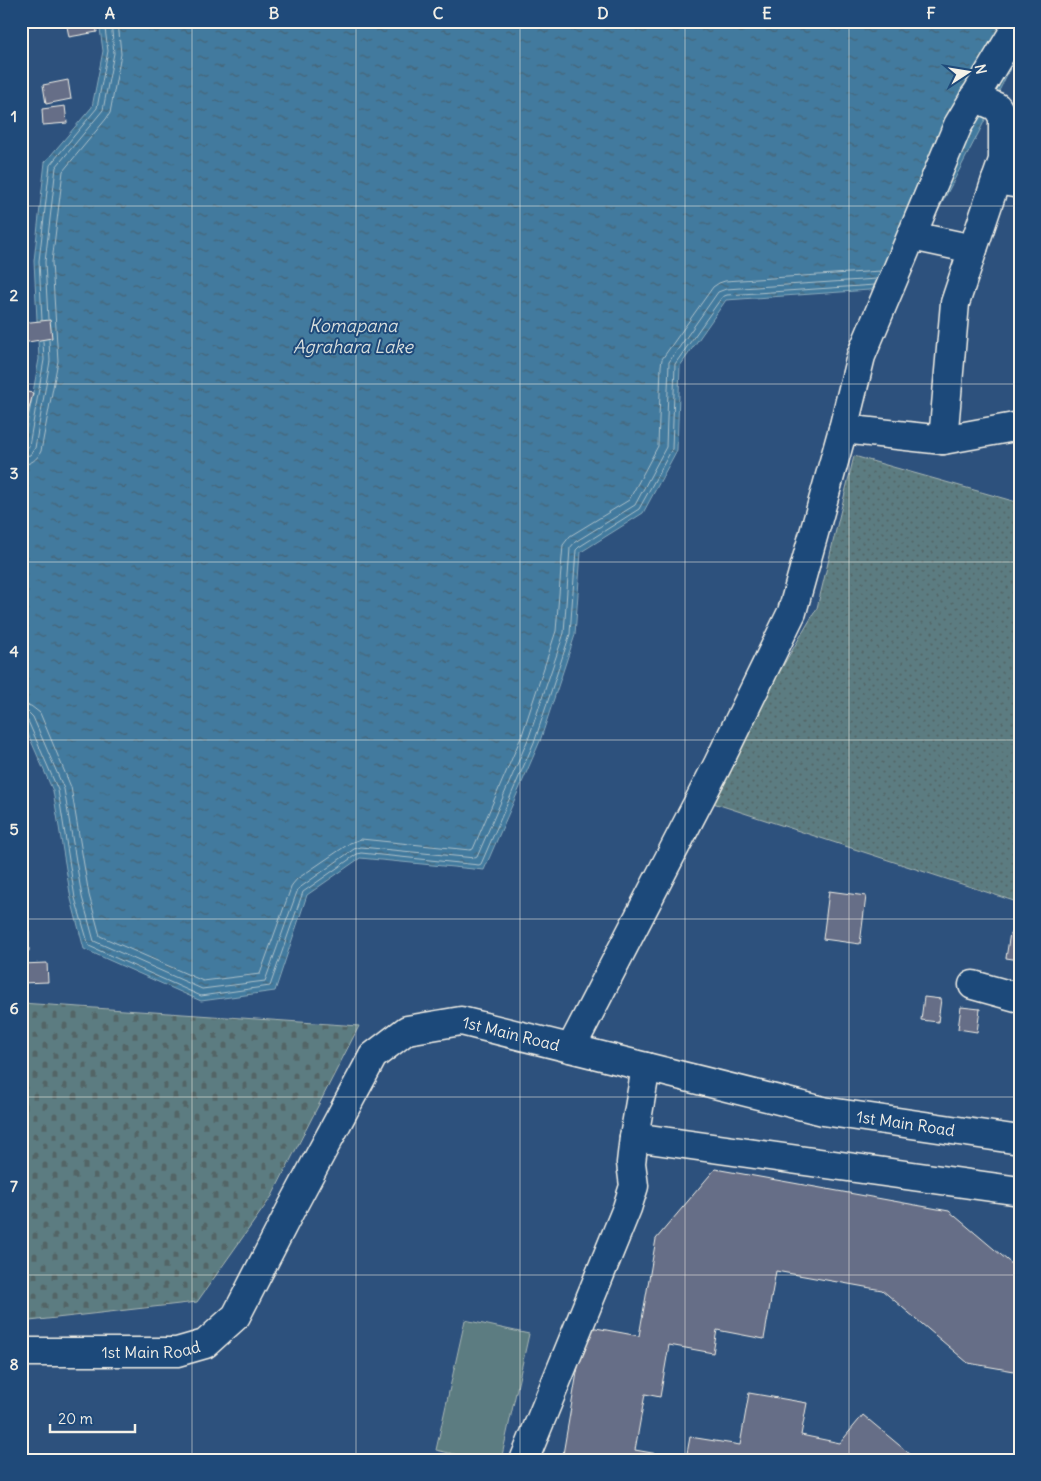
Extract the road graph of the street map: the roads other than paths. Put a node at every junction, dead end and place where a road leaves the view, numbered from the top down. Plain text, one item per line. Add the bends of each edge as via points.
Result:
1 (1020, 21) edge
2 (974, 97) junction
3 (1008, 182) edge
4 (912, 236) junction
5 (973, 249) junction
6 (1020, 426) edge
7 (843, 428) junction
8 (943, 440) junction
9 (973, 985) dead end
10 (1020, 998) edge
11 (571, 1048) junction
12 (646, 1067) junction
13 (634, 1137) junction
14 (1020, 1140) edge
15 (1020, 1192) edge
16 (21, 1352) edge
17 (526, 1460) edge

1 - 2 street
2 - 3 street via 997,107 1003,117 1003,160
2 - 4 street via 958,124
3 - 5 street
4 - 5 street
4 - 7 street via 862,356
5 - 8 street via 956,303
6 - 8 street
7 - 8 street
7 - 11 street via 792,612 718,764
9 - 10 street
11 - 12 street, 1st Main Road
11 - 16 street, 1st Main Road via 461,1021 406,1030 373,1056 236,1316 205,1344 177,1352
12 - 13 street
12 - 14 street, 1st Main Road via 822,1111
13 - 15 street
13 - 17 street via 631,1163 634,1186 627,1208

